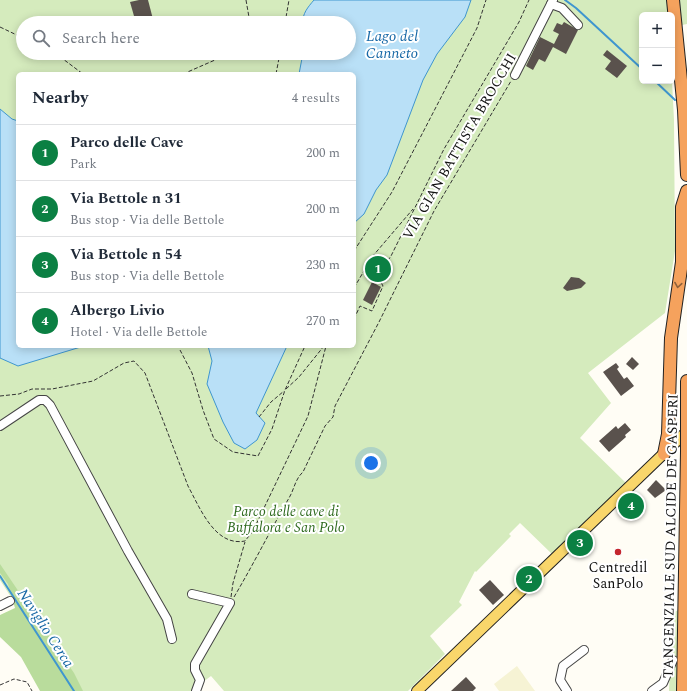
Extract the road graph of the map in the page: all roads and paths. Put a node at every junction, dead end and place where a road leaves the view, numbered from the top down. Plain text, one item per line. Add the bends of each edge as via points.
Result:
1 (246, 0) edge
2 (289, 0) edge
3 (486, 0) edge
4 (529, 0) edge
5 (673, 0) edge
6 (681, 0) edge
7 (552, 2) edge
8 (249, 16) edge
9 (286, 16) edge
10 (578, 25) dead end
11 (0, 27) edge
12 (16, 35) edge
13 (687, 48) edge
14 (65, 60) edge
15 (215, 60) edge
16 (279, 60) edge
17 (81, 72) edge
18 (188, 72) edge
19 (276, 72) edge
20 (515, 75) joint
21 (687, 175) edge
22 (687, 191) edge
23 (414, 207) junction
24 (356, 248) edge
25 (356, 285) edge
26 (356, 315) edge
27 (304, 348) edge
28 (323, 348) edge
29 (325, 348) edge
30 (180, 350) dead end
31 (687, 381) edge
32 (285, 390) junction
33 (0, 396) edge
34 (686, 406) edge
35 (259, 417) dead end
36 (0, 426) edge
37 (683, 435) dead end
38 (687, 451) edge
39 (664, 454) junction
40 (245, 541) junction
41 (192, 594) dead end
42 (10, 601) dead end
43 (230, 603) junction
44 (0, 606) edge
45 (172, 639) dead end
46 (584, 650) dead end
47 (673, 660) dead end
48 (0, 685) edge
49 (32, 691) edge
50 (196, 691) edge
51 (417, 691) edge
52 (567, 691) edge
53 (652, 691) edge
54 (683, 691) edge

1 - 8 path
2 - 9 path
3 - 24 path via 477,28 392,192
4 - 23 path via 519,22 444,148
5 - 21 highway via 684,110
6 - 13 highway
7 - 10 street, VIA GIAN BATTISTA BROCCHI via 562,8
7 - 20 street, VIA GIAN BATTISTA BROCCHI
11 - 12 path
14 - 17 path
15 - 18 path
16 - 19 path
20 - 43 path, VIA GIAN BATTISTA BROCCHI via 434,211 335,406 333,417 325,426 303,472 298,476 289,498
22 -> 39 highway via 682,207 682,262 671,338 668,434
23 - 25 path via 372,257
23 - 26 path via 378,277 383,286 372,311 360,306
27 - 32 path
28 - 32 path
29 - 40 path via 308,416 253,531
30 - 32 path via 192,373 214,439 233,452 258,456 272,429
31 - 34 highway, TANGENZIALE SUD ALCIDE DE GASPERI
32 - 35 path
33 - 40 path via 19,394 32,389 52,389 93,382 134,361 144,372 188,486 200,506 219,535 233,542
34 - 38 highway, TANGENZIALE SUD ALCIDE DE GASPERI, bridge
36 - 45 street via 39,400 45,400 50,405 167,619
37 - 39 main road
38 - 54 highway, TANGENZIALE SUD ALCIDE DE GASPERI
39 - 51 main road
40 - 43 path
41 - 43 street
42 - 44 street
43 - 50 street via 195,664 200,680
46 - 52 street via 563,666 560,680
47 - 53 street via 663,683
48 - 49 path via 14,679 27,682

